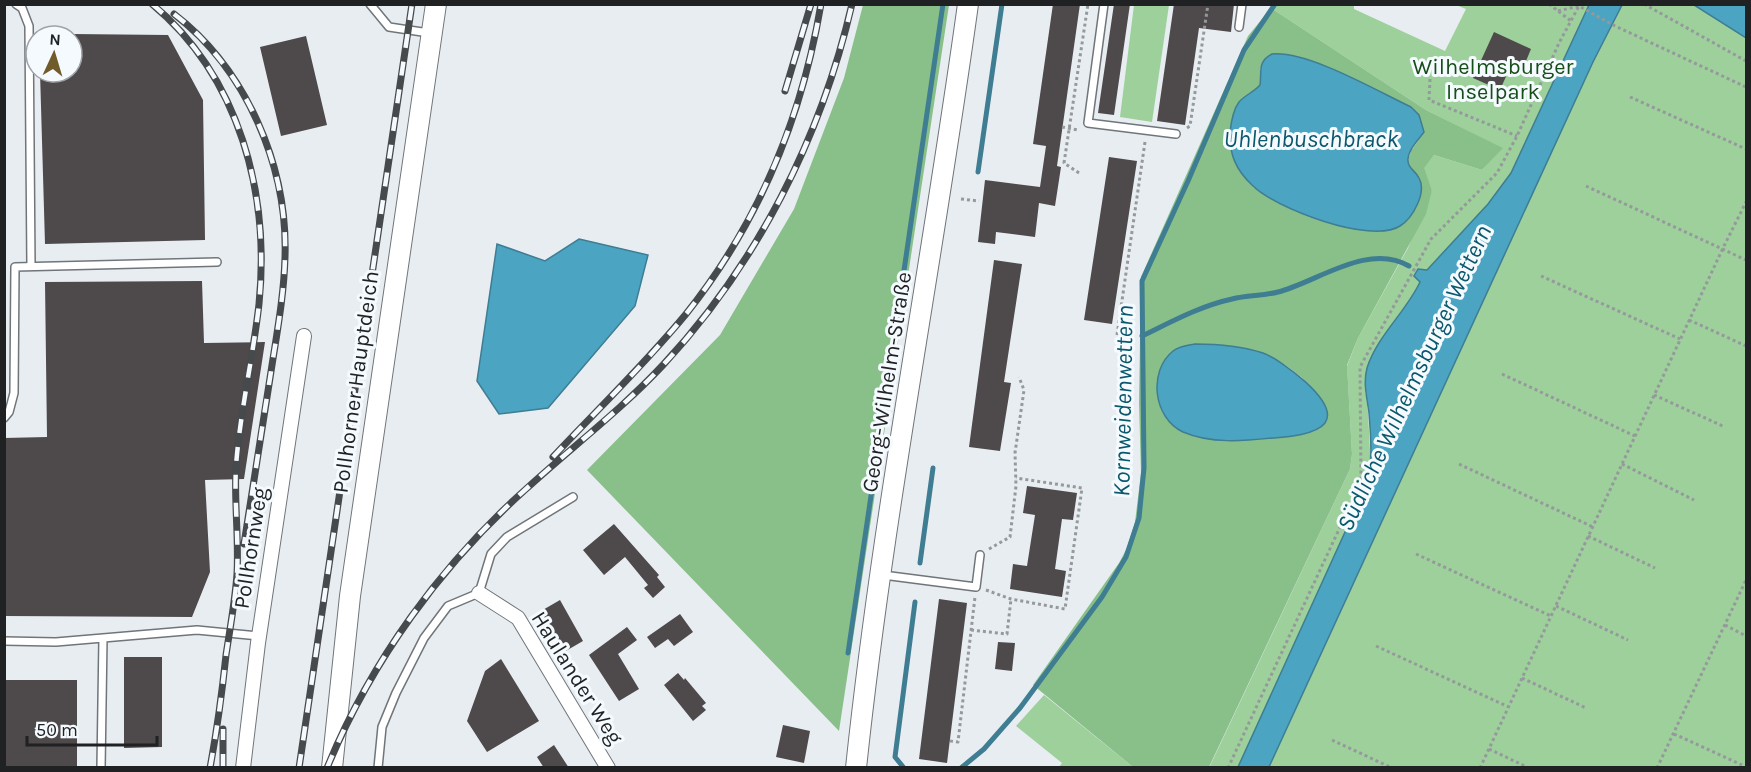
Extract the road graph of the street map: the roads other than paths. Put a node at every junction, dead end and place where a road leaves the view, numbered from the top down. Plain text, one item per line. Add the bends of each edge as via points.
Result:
1 (16, 4) edge
2 (370, 4) edge
3 (436, 4) edge
4 (968, 4) edge
5 (1104, 4) edge
6 (1242, 4) edge
7 (1239, 27) dead end
8 (432, 33) junction
9 (1176, 134) road end
10 (217, 262) dead end
11 (31, 266) junction
12 (304, 336) dead end
13 (4, 418) edge
14 (573, 497) dead end
15 (980, 555) road end
16 (881, 575) junction
17 (479, 593) junction
18 (259, 636) junction
19 (103, 638) junction
20 (4, 641) edge
21 (101, 768) edge
22 (243, 768) edge
23 (332, 768) edge
24 (378, 768) edge
25 (608, 768) edge
26 (856, 768) edge

1 - 11 lane via 22,8 29,26
2 - 8 lane via 389,27
3 - 8 main road, Pollhorner Hauptdeich
4 - 16 main road, Georg-Wilhelm-Straße
5 - 9 lane via 1088,123
6 - 7 lane
8 - 23 main road, Pollhorner Hauptdeich via 350,596
10 - 11 lane
11 - 13 lane via 15,267 14,393
12 - 18 street, Pollhornweg
14 - 17 lane via 507,537 491,554
15 - 16 lane via 976,586
16 - 26 main road, Georg-Wilhelm-Straße
17 - 24 lane via 448,606 424,638 382,727
17 - 25 street, Haulander Weg via 518,618
18 - 19 lane via 197,630
18 - 22 street, Pollhornweg
19 - 20 lane
19 - 21 lane

